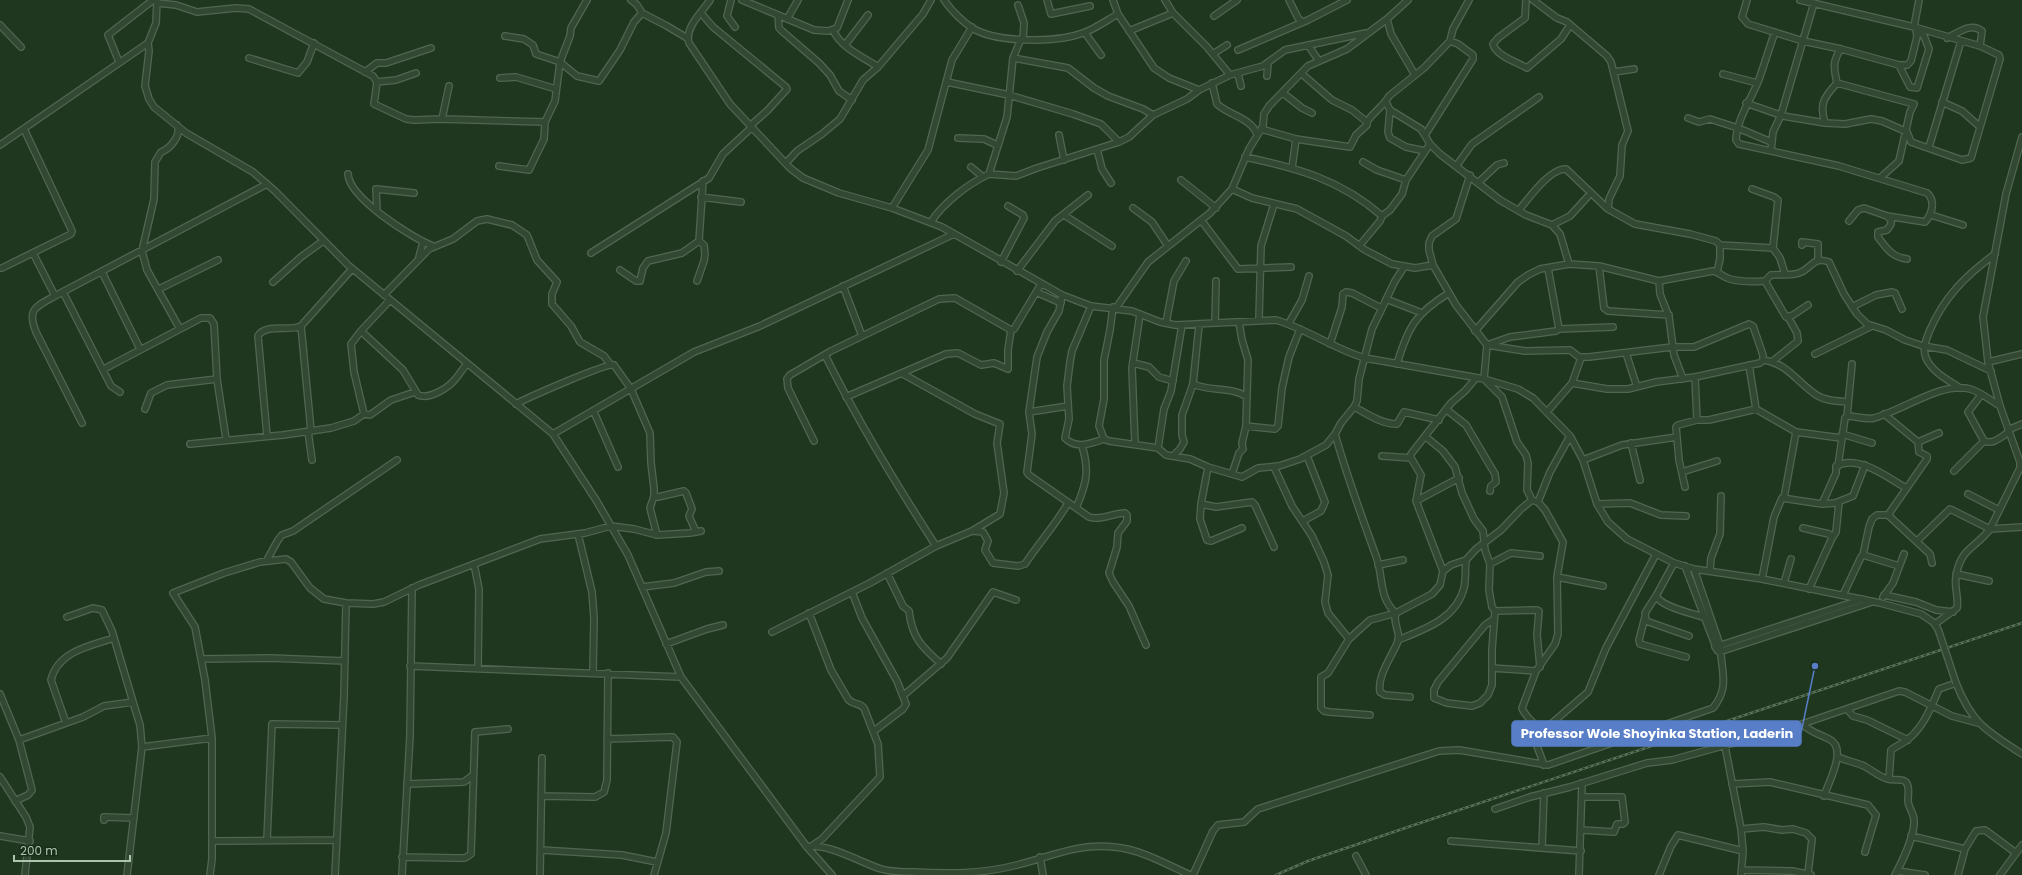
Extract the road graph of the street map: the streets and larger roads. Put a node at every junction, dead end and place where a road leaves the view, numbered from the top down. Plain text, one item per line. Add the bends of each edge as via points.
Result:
1 (587, 0) edge
2 (631, 0) edge
3 (710, 0) edge
4 (730, 0) edge
5 (742, 0) edge
6 (798, 0) edge
7 (848, 0) edge
8 (931, 0) edge
9 (944, 0) edge
10 (1047, 0) edge
11 (1113, 0) edge
12 (1165, 0) edge
13 (1237, 0) edge
14 (1289, 0) edge
15 (1347, 0) edge
16 (1408, 0) edge
17 (1468, 0) edge
18 (1526, 0) edge
19 (1533, 0) edge
20 (1747, 0) edge
21 (1800, 0) edge
22 (1919, 0) edge
23 (156, 1) edge
24 (1814, 3) junction
25 (1018, 4) dead end
26 (1090, 6) dead end
27 (642, 13) junction
28 (701, 13) junction
29 (1173, 13) junction
30 (1118, 14) junction
31 (778, 15) junction
32 (868, 15) dead end
33 (1214, 16) dead end
34 (787, 19) junction
35 (1387, 19) junction
36 (1299, 21) junction
37 (0, 25) edge
38 (1570, 25) junction
39 (735, 27) dead end
40 (972, 27) junction
41 (1915, 28) junction
42 (833, 30) junction
43 (1129, 31) junction
44 (1775, 32) junction
45 (1085, 33) junction
46 (1366, 33) junction
47 (504, 36) dead end
48 (687, 38) junction
49 (1947, 38) junction
50 (1022, 39) junction
51 (1450, 41) junction
52 (1803, 41) junction
53 (1961, 41) junction
54 (148, 43) junction
55 (314, 43) junction
56 (845, 45) junction
57 (1228, 45) dead end
58 (1308, 45) junction
59 (1980, 46) junction
60 (21, 47) dead end
61 (140, 48) junction
62 (431, 48) dead end
63 (1841, 49) junction
64 (1238, 50) dead end
65 (149, 51) junction
66 (1213, 54) junction
67 (1101, 55) dead end
68 (249, 58) dead end
69 (1013, 58) junction
70 (1319, 60) junction
71 (119, 62) junction
72 (560, 62) junction
73 (1268, 63) junction
74 (1899, 65) junction
75 (878, 66) junction
76 (1634, 70) dead end
77 (365, 72) junction
78 (1614, 72) junction
79 (416, 73) dead end
80 (1238, 74) junction
81 (1302, 74) junction
82 (1723, 74) dead end
83 (1230, 75) junction
84 (1415, 75) junction
85 (1267, 76) dead end
86 (500, 78) dead end
87 (377, 82) junction
88 (947, 82) junction
89 (1212, 83) junction
90 (1757, 83) junction
91 (1837, 83) junction
92 (450, 86) dead end
93 (1241, 86) dead end
94 (556, 89) junction
95 (1199, 90) junction
96 (1283, 93) junction
97 (1009, 95) junction
98 (1539, 98) dead end
99 (852, 100) junction
100 (1386, 102) junction
101 (1942, 102) junction
102 (1746, 103) junction
103 (1390, 110) junction
104 (1312, 113) dead end
105 (1153, 115) junction
106 (1781, 115) junction
107 (1688, 118) dead end
108 (442, 119) junction
109 (545, 122) junction
110 (1367, 122) junction
111 (1825, 123) junction
112 (177, 125) junction
113 (751, 127) junction
114 (1980, 127) junction
115 (1738, 128) junction
116 (24, 129) junction
117 (1261, 129) junction
118 (1907, 132) junction
119 (1257, 134) junction
120 (1059, 135) dead end
121 (1425, 135) junction
122 (2022, 136) edge
123 (958, 138) dead end
124 (1296, 139) junction
125 (1119, 142) junction
126 (1771, 142) junction
127 (1430, 144) junction
128 (0, 145) edge
129 (997, 145) junction
130 (1929, 148) junction
131 (1097, 149) junction
132 (1425, 150) junction
133 (1771, 151) junction
134 (1245, 157) junction
135 (1064, 160) junction
136 (1363, 162) dead end
137 (786, 163) junction
138 (1504, 163) dead end
139 (499, 166) dead end
140 (1457, 166) junction
141 (971, 167) dead end
142 (1292, 168) junction
143 (348, 174) dead end
144 (989, 174) junction
145 (1470, 175) junction
146 (983, 177) junction
147 (1880, 178) junction
148 (1181, 180) dead end
149 (1406, 180) junction
150 (703, 181) junction
151 (1479, 182) junction
152 (1111, 183) dead end
153 (267, 184) junction
154 (1232, 189) junction
155 (1752, 189) dead end
156 (414, 193) dead end
157 (1590, 194) junction
158 (1088, 195) dead end
159 (701, 197) junction
160 (741, 202) dead end
161 (1274, 204) junction
162 (1008, 206) dead end
163 (892, 208) junction
164 (1133, 208) dead end
165 (1216, 208) junction
166 (1608, 209) junction
167 (1518, 210) junction
168 (376, 211) junction
169 (1064, 215) junction
170 (1931, 215) junction
171 (1382, 216) junction
172 (1887, 216) junction
173 (1201, 220) junction
174 (1849, 221) dead end
175 (931, 222) junction
176 (1552, 225) junction
177 (1963, 225) dead end
178 (954, 234) junction
179 (323, 240) junction
180 (699, 241) junction
181 (424, 242) junction
182 (1360, 245) junction
183 (1720, 245) junction
184 (1802, 245) dead end
185 (434, 246) junction
186 (1112, 246) dead end
187 (1168, 246) junction
188 (1773, 248) junction
189 (142, 251) junction
190 (32, 253) junction
191 (591, 253) dead end
192 (1995, 254) junction
193 (419, 258) junction
194 (1818, 259) junction
195 (1907, 259) dead end
196 (218, 260) dead end
197 (1186, 261) dead end
198 (1002, 262) junction
199 (1569, 264) junction
200 (1433, 265) junction
201 (1599, 266) junction
202 (1291, 267) dead end
203 (1404, 267) junction
204 (2, 268) dead end
205 (1259, 268) junction
206 (1548, 268) junction
207 (352, 269) junction
208 (620, 270) dead end
209 (1017, 270) junction
210 (102, 272) junction
211 (1717, 272) junction
212 (1785, 274) junction
213 (1309, 276) dead end
214 (1216, 281) dead end
215 (1659, 281) junction
216 (1765, 281) junction
217 (273, 282) dead end
218 (697, 282) dead end
219 (1041, 284) junction
220 (843, 286) junction
221 (159, 289) junction
222 (63, 292) junction
223 (1036, 292) junction
224 (1449, 293) junction
225 (384, 295) junction
226 (1062, 295) junction
227 (54, 296) junction
228 (1386, 299) junction
229 (390, 300) junction
230 (1061, 303) junction
231 (1808, 305) dead end
232 (1091, 306) junction
233 (1852, 307) junction
234 (1115, 308) junction
235 (1381, 308) junction
236 (1902, 309) dead end
237 (1422, 313) junction
238 (1140, 314) junction
239 (1669, 315) junction
240 (1788, 317) junction
241 (1259, 319) junction
242 (1239, 322) junction
243 (1166, 323) junction
244 (1215, 324) junction
245 (1289, 324) junction
246 (1182, 325) junction
247 (1199, 325) junction
248 (301, 326) junction
249 (1872, 326) junction
250 (1614, 327) dead end
251 (180, 329) junction
252 (1300, 329) junction
253 (1559, 329) junction
254 (1011, 330) junction
255 (1475, 330) junction
256 (361, 331) junction
257 (862, 336) junction
258 (1330, 344) junction
259 (1487, 345) junction
260 (1924, 346) junction
261 (1672, 347) junction
262 (140, 349) junction
263 (1626, 353) junction
264 (1815, 354) dead end
265 (2022, 354) edge
266 (825, 355) junction
267 (1365, 358) junction
268 (1581, 358) junction
269 (1764, 360) junction
270 (1772, 361) junction
271 (1988, 362) junction
272 (467, 364) junction
273 (610, 364) junction
274 (1133, 364) junction
275 (1397, 364) junction
276 (1852, 364) dead end
277 (1749, 365) junction
278 (104, 369) junction
279 (1991, 371) junction
280 (903, 374) junction
281 (1695, 377) junction
282 (1476, 378) junction
283 (217, 379) junction
284 (1484, 379) junction
285 (1683, 379) junction
286 (1173, 381) junction
287 (1572, 383) junction
288 (1193, 384) junction
289 (1637, 387) junction
290 (1960, 388) junction
291 (631, 389) junction
292 (120, 392) dead end
293 (415, 392) junction
294 (1981, 395) junction
295 (846, 397) junction
296 (1247, 397) junction
297 (1848, 402) junction
298 (516, 404) junction
299 (1068, 406) junction
300 (2000, 406) junction
301 (1354, 407) junction
302 (145, 409) dead end
303 (1447, 410) junction
304 (1756, 410) junction
305 (594, 412) junction
306 (1029, 412) junction
307 (1547, 412) junction
308 (364, 414) junction
309 (1884, 414) junction
310 (1847, 416) junction
311 (1439, 420) junction
312 (1696, 420) junction
313 (82, 423) dead end
314 (2022, 424) edge
315 (1246, 426) junction
316 (310, 431) junction
317 (2008, 431) junction
318 (1796, 432) junction
319 (1939, 432) dead end
320 (553, 434) junction
321 (1335, 434) junction
322 (267, 436) junction
323 (1570, 436) junction
324 (1842, 436) junction
325 (1426, 437) junction
326 (1677, 438) junction
327 (1104, 439) junction
328 (226, 440) junction
329 (814, 441) dead end
330 (1984, 441) junction
331 (1918, 442) junction
332 (1631, 443) junction
333 (1872, 443) dead end
334 (190, 444) dead end
335 (1135, 444) junction
336 (1082, 446) junction
337 (1158, 448) junction
338 (1173, 456) junction
339 (1307, 456) junction
340 (1382, 456) dead end
341 (1411, 458) junction
342 (312, 460) dead end
343 (397, 460) dead end
344 (1583, 460) junction
345 (1717, 461) dead end
346 (2021, 463) edge
347 (1865, 465) junction
348 (1838, 466) junction
349 (618, 467) dead end
350 (1208, 467) junction
351 (1274, 467) junction
352 (1954, 471) dead end
353 (1682, 472) junction
354 (1232, 474) junction
355 (1459, 478) junction
356 (1640, 480) dead end
357 (1685, 486) dead end
358 (1906, 488) junction
359 (1490, 491) dead end
360 (1968, 494) dead end
361 (654, 496) junction
362 (1721, 496) dead end
363 (1784, 498) junction
364 (1532, 500) junction
365 (1416, 501) junction
366 (1068, 502) junction
367 (1538, 502) junction
368 (1839, 502) junction
369 (1201, 504) junction
370 (1597, 504) junction
371 (1822, 504) junction
372 (1076, 508) junction
373 (1999, 510) junction
374 (1888, 515) junction
375 (1686, 516) dead end
376 (1303, 521) junction
377 (611, 526) junction
378 (2022, 527) edge
379 (1242, 528) dead end
380 (1803, 528) dead end
381 (1990, 529) junction
382 (972, 531) junction
383 (578, 534) junction
384 (657, 535) junction
385 (1832, 538) junction
386 (1917, 541) junction
387 (1484, 544) junction
388 (936, 546) junction
389 (1274, 547) dead end
390 (1656, 554) junction
391 (1904, 554) dead end
392 (1863, 555) junction
393 (1540, 556) dead end
394 (1791, 559) dead end
395 (267, 560) junction
396 (1403, 560) dead end
397 (1466, 560) junction
398 (1674, 563) junction
399 (1932, 563) dead end
400 (474, 564) junction
401 (1378, 564) junction
402 (1490, 564) junction
403 (1685, 566) junction
404 (1899, 566) junction
405 (1694, 569) junction
406 (1710, 570) junction
407 (719, 571) dead end
408 (1443, 571) junction
409 (887, 573) junction
410 (1956, 574) junction
411 (1558, 577) junction
412 (1762, 579) junction
413 (1989, 581) dead end
414 (1784, 583) junction
415 (1603, 586) dead end
416 (642, 587) junction
417 (412, 588) junction
418 (1809, 589) junction
419 (852, 592) junction
420 (1845, 595) junction
421 (1884, 595) junction
422 (1656, 596) junction
423 (1863, 599) junction
424 (1016, 600) dead end
425 (1877, 602) junction
426 (346, 603) junction
427 (1844, 605) junction
428 (1495, 611) junction
429 (1837, 611) junction
430 (1953, 612) junction
431 (809, 613) junction
432 (1396, 613) junction
433 (67, 617) dead end
434 (1645, 617) junction
435 (1703, 617) junction
436 (1494, 619) junction
437 (723, 625) dead end
438 (1937, 627) junction
439 (772, 632) dead end
440 (1689, 636) dead end
441 (114, 638) junction
442 (1349, 640) junction
443 (1398, 640) junction
444 (666, 644) junction
445 (1146, 645) dead end
446 (1719, 650) junction
447 (1686, 657) dead end
448 (201, 659) junction
449 (345, 661) junction
450 (941, 664) junction
451 (410, 666) junction
452 (478, 668) junction
453 (1492, 668) junction
454 (1538, 669) junction
455 (593, 672) junction
456 (608, 673) junction
457 (681, 677) junction
458 (1956, 683) junction
459 (0, 694) edge
460 (904, 695) junction
461 (1410, 697) dead end
462 (133, 702) junction
463 (1932, 707) junction
464 (1847, 709) junction
465 (1370, 715) dead end
466 (66, 723) junction
467 (1978, 723) junction
468 (1802, 724) junction
469 (342, 725) junction
470 (508, 729) dead end
471 (874, 730) junction
472 (1538, 730) junction
473 (212, 738) junction
474 (607, 739) junction
475 (19, 740) junction
476 (1908, 740) junction
477 (1725, 746) junction
478 (142, 747) junction
479 (2022, 754) edge
480 (1838, 757) junction
481 (542, 758) dead end
482 (1544, 764) junction
483 (472, 776) junction
484 (0, 777) edge
485 (1889, 780) junction
486 (1582, 783) junction
487 (407, 784) junction
488 (1732, 784) junction
489 (1544, 793) junction
490 (542, 796) junction
491 (1824, 796) junction
492 (1582, 797) junction
493 (15, 801) junction
494 (1496, 809) dead end
495 (134, 818) junction
496 (104, 820) dead end
497 (1741, 829) junction
498 (1582, 830) junction
499 (0, 836) edge
500 (1911, 836) junction
501 (212, 840) junction
502 (268, 840) junction
503 (336, 840) junction
504 (30, 841) junction
505 (1451, 841) dead end
506 (2022, 845) edge
507 (810, 846) junction
508 (1542, 848) junction
509 (1965, 849) junction
510 (541, 850) junction
511 (1581, 851) junction
512 (1743, 851) junction
513 (1865, 852) dead end
514 (2016, 853) junction
515 (402, 856) junction
516 (1356, 856) dead end
517 (1040, 857) junction
518 (658, 862) junction
519 (1742, 873) edge
520 (1896, 873) edge
521 (1916, 874) edge
522 (24, 875) edge
523 (127, 875) edge
524 (210, 875) edge
525 (334, 875) edge
526 (402, 875) edge
527 (540, 875) edge
528 (654, 875) edge
529 (832, 875) edge
530 (1043, 875) edge
531 (1191, 875) edge
532 (1366, 875) edge
533 (1579, 875) edge
534 (1659, 875) edge
535 (1809, 875) edge
536 (1925, 875) edge
537 (1958, 875) edge
538 (2000, 875) edge

1 - 72 street via 573,22
2 - 27 street via 638,5
3 - 28 street
4 - 39 street via 727,16
5 - 31 street
6 - 34 street
7 - 42 street via 839,24
8 - 75 street via 923,14
9 - 40 street
10 - 26 street via 1051,14
11 - 30 street
12 - 29 street
13 - 33 street
14 - 36 street
15 - 36 street
16 - 35 street
17 - 51 street via 1453,29
18 - 38 street via 1525,18 1493,44 1495,49 1507,57 1527,68 1561,39
19 - 38 street
20 - 44 street via 1742,17 1748,24
21 - 24 street
22 - 41 street
23 - 54 street via 156,23
23 - 55 street via 197,12 249,9
23 - 71 street via 108,36
24 - 41 street
24 - 52 street
25 - 50 street via 1024,24
27 - 48 street
27 - 72 street via 627,34 602,80 595,81 577,76
28 - 48 street
28 - 113 street via 787,89
29 - 43 street
29 - 66 street
30 - 43 street
30 - 45 street
31 - 34 street
31 - 99 street via 779,28 819,63 839,91
32 - 56 street
34 - 42 street via 814,30
35 - 46 street
35 - 84 street via 1391,34
36 - 64 street
37 - 60 street
38 - 78 street via 1607,56
40 - 50 street via 996,36
40 - 88 street via 952,60
41 - 49 street
41 - 74 street via 1917,37 1911,61 1907,65
41 - 74 street via 1924,36 1929,49 1917,88 1910,87
42 - 56 street
43 - 95 street via 1154,68 1168,78
44 - 52 street
44 - 90 street
45 - 50 street via 1054,39
45 - 67 street
46 - 58 street
46 - 70 street via 1347,49
47 - 72 street via 524,39 533,45 536,54
48 - 113 street via 730,104
49 - 53 street
49 - 59 street via 1970,27 1977,28 1982,31
50 - 69 street
51 - 84 street
51 - 121 street via 1473,55 1473,59
52 - 63 street
52 - 106 street
53 - 59 street
53 - 101 street
54 - 61 street
54 - 65 street
55 - 68 street via 307,62 298,73
55 - 77 street
56 - 75 street
57 - 66 street
58 - 70 street
58 - 73 street via 1285,50
59 - 114 street via 1996,53 2000,59
61 - 65 street
61 - 71 street
62 - 77 street via 386,63 376,63
63 - 74 street
63 - 91 street via 1833,64
65 - 112 street via 145,77 149,99 154,107
66 - 83 street
69 - 97 street
69 - 105 street via 1068,68 1108,96 1143,108
70 - 81 street via 1308,66
71 - 116 street
72 - 94 street
73 - 80 street
73 - 85 street
75 - 99 street via 863,80
76 - 78 street
77 - 87 street via 376,78
78 - 166 street via 1628,130 1622,145 1620,176 1609,200
79 - 87 street via 396,80
80 - 83 street
80 - 93 street
81 - 96 street
81 - 110 street via 1332,100 1352,110
82 - 90 street
83 - 89 street
84 - 100 street via 1389,96
86 - 94 street via 516,77
87 - 108 street via 373,100 377,107 414,120
88 - 97 street
88 - 163 street via 928,150
89 - 95 street
89 - 119 street via 1217,104 1255,128
90 - 102 street
91 - 111 street via 1826,94 1822,104 1821,112
91 - 118 street via 1914,104
92 - 108 street
94 - 109 street
95 - 105 street via 1187,100
96 - 104 street
96 - 117 street via 1264,114
97 - 125 street via 1101,124
97 - 129 street via 1007,117
98 - 140 street via 1472,144
99 - 137 street via 840,119 797,151
100 - 103 street
100 - 110 street
101 - 114 street via 1962,111
101 - 130 street
102 - 106 street
102 - 115 street
103 - 121 street via 1416,125
103 - 132 street via 1390,138 1406,146
105 - 125 street via 1129,137
106 - 111 street
106 - 126 street
107 - 115 street via 1699,122 1710,119
108 - 109 street
109 - 139 street via 542,146 530,169
110 - 124 street via 1350,147
111 - 118 street via 1853,123 1871,119
112 - 153 street via 247,168
112 - 189 street via 177,138 167,150 161,152 155,162 154,199
113 - 137 street
113 - 150 street via 723,154 713,173
114 - 130 street via 1971,158 1967,160
115 - 126 street
115 - 133 street via 1736,140 1739,144
116 - 128 street
116 - 190 street via 72,231
117 - 119 street
117 - 124 street
118 - 130 street via 1911,142
118 - 147 street via 1898,161
119 - 134 street
120 - 135 street
121 - 127 street
122 - 192 street via 2006,194
123 - 129 street via 984,139
124 - 142 street
125 - 131 street
126 - 133 street
127 - 132 street
127 - 140 street
129 - 144 street
131 - 135 street
131 - 152 street via 1102,168
132 - 149 street
133 - 147 street
134 - 142 street
134 - 154 street
135 - 144 street via 1016,176
136 - 149 street
137 - 163 street via 795,173 815,184
138 - 151 street
140 - 145 street
141 - 146 street
142 - 171 street via 1342,187
143 - 168 street via 353,186
144 - 146 street
145 - 151 street
145 - 200 street via 1456,219 1432,236 1429,243
146 - 175 street via 936,213
147 - 170 street via 1927,193 1933,203
148 - 165 street
149 - 171 street via 1402,194
150 - 159 street
150 - 191 street
151 - 167 street via 1500,200
153 - 179 street
153 - 189 street
154 - 161 street
154 - 165 street
155 - 188 street via 1778,200
156 - 168 street via 376,189
157 - 166 street
157 - 167 street via 1572,173 1560,169 1547,178
157 - 176 street via 1570,216
158 - 169 street
159 - 160 street
159 - 180 street
161 - 182 street via 1297,208
161 - 205 street via 1261,246
162 - 198 street via 1024,218
163 - 175 street
164 - 187 street via 1152,222
165 - 173 street
166 - 183 street via 1635,224 1690,234 1716,241
167 - 176 street
168 - 181 street
169 - 186 street
169 - 209 street via 1055,221
170 - 172 street via 1924,222
170 - 177 street
171 - 182 street via 1380,222
172 - 174 street via 1864,208 1858,210
172 - 195 street via 1891,224 1887,230 1878,232 1878,237 1890,253 1897,258
173 - 187 street
173 - 205 street via 1237,268
175 - 178 street
176 - 199 street via 1560,234
178 - 198 street
178 - 220 street
179 - 207 street
179 - 217 street
180 - 208 street via 682,253 648,261 643,268 640,281
180 - 218 street via 704,245 705,254
181 - 185 street
181 - 193 street
182 - 203 street via 1392,264
183 - 188 street
183 - 211 street
184 - 194 street via 1804,241 1818,244
185 - 193 street
185 - 273 street via 453,239 483,219 492,219 520,228 530,239 537,260 557,282 552,294 552,304 571,326 580,342 604,356
187 - 234 street via 1148,262
188 - 212 street via 1780,258
189 - 210 street
189 - 221 street via 147,270
190 - 204 street
190 - 227 street
192 - 260 street via 1970,273 1946,299
192 - 271 street via 1983,318
193 - 225 street
194 - 212 street via 1802,272
194 - 233 street via 1829,262
196 - 221 street
197 - 243 street via 1174,281
198 - 209 street
199 - 201 street
199 - 206 street
200 - 203 street via 1424,268
200 - 224 street
201 - 215 street
201 - 239 street via 1604,308 1608,311
202 - 205 street
203 - 228 street
205 - 241 street
206 - 253 street
206 - 255 street via 1540,269 1518,282
207 - 225 street
207 - 248 street
209 - 219 street
210 - 222 street
210 - 262 street
211 - 215 street
211 - 216 street via 1731,280
212 - 216 street via 1771,275
213 - 245 street via 1302,300
214 - 244 street
215 - 239 street via 1660,294
216 - 240 street via 1782,312
219 - 223 street
219 - 226 street
220 - 257 street
220 - 291 street via 760,326 694,352
221 - 251 street
222 - 227 street
222 - 278 street
223 - 230 street
223 - 254 street
224 - 237 street
224 - 255 street
225 - 229 street
226 - 230 street
226 - 232 street
227 - 313 street via 34,309 31,314 32,321
228 - 235 street
228 - 237 street
229 - 256 street
229 - 272 street
230 - 306 street via 1037,357
231 - 240 street
232 - 234 street
232 - 299 street via 1072,352 1067,386
233 - 236 street via 1876,295 1892,292 1895,293
233 - 249 street
234 - 238 street
234 - 327 street via 1104,360 1104,399 1099,426
235 - 258 street via 1352,292 1343,294 1342,308
235 - 267 street via 1372,329
237 - 275 street via 1410,329
238 - 243 street
238 - 274 street
239 - 261 street
240 - 270 street via 1797,333 1798,341
241 - 242 street
241 - 245 street
242 - 244 street
242 - 296 street via 1248,360
243 - 246 street
244 - 247 street
245 - 252 street
246 - 247 street
246 - 286 street
247 - 288 street
248 - 316 street
248 - 322 street via 270,329 258,336
249 - 260 street
249 - 264 street
250 - 253 street
251 - 262 street
251 - 283 street via 201,318 212,320
252 - 258 street
252 - 315 street via 1287,365 1278,426 1275,429
253 - 259 street via 1506,338
254 - 257 street via 955,298 947,297
254 - 280 street via 1008,369 994,363 981,365 958,353 946,354
255 - 259 street
256 - 293 street via 403,370
256 - 308 street via 351,344 351,351
257 - 266 street
258 - 267 street
259 - 268 street via 1525,351 1570,350
259 - 284 street
260 - 279 street via 1947,350
260 - 290 street via 1932,368
261 - 263 street
261 - 269 street via 1694,347 1749,324 1753,326
261 - 285 street
262 - 278 street
263 - 268 street
263 - 289 street
265 - 271 street
266 - 295 street
266 - 329 street via 787,379 788,388
267 - 275 street
267 - 301 street
268 - 287 street
269 - 270 street
269 - 277 street
270 - 297 street via 1815,395
271 - 279 street
272 - 293 street via 457,378 437,393 421,397
272 - 298 street
273 - 291 street via 618,369
273 - 298 street
274 - 286 street via 1149,367 1159,377
274 - 335 street
275 - 282 street
276 - 297 street
277 - 281 street
277 - 304 street
278 - 292 street via 111,386
279 - 300 street
280 - 295 street
280 - 382 street via 975,414 1000,424 997,444 1004,493 1000,514
281 - 285 street
281 - 312 street
282 - 284 street
282 - 303 street
283 - 302 street via 167,385 151,393
283 - 328 street
284 - 307 street via 1518,388
284 - 364 street via 1502,397 1517,442 1526,456 1528,490
285 - 289 street
286 - 337 street via 1164,409
287 - 289 street via 1607,389 1628,390
287 - 307 street
288 - 296 street via 1201,388 1240,393
288 - 338 street via 1182,415 1184,442
290 - 294 street via 1971,389
290 - 309 street via 1948,389
291 - 305 street
291 - 361 street via 650,433
293 - 308 street via 391,400 370,415
294 - 300 street
294 - 330 street via 1968,412
295 - 388 street via 878,454
296 - 315 street
297 - 310 street
298 - 320 street
299 - 306 street
299 - 336 street via 1065,438
300 - 317 street
301 - 311 street via 1384,423 1397,424 1407,411
301 - 321 street via 1346,414
303 - 311 street
303 - 359 street via 1466,425 1495,474 1496,482
304 - 312 street via 1709,420
304 - 318 street
305 - 320 street
305 - 349 street
306 - 366 street via 1032,434 1027,472
307 - 323 street
308 - 316 street via 339,426
309 - 310 street via 1869,418
309 - 331 street
310 - 324 street
311 - 325 street
312 - 326 street via 1678,424
314 - 317 street
315 - 354 street via 1243,449 1239,453
316 - 322 street
316 - 342 street
317 - 330 street via 1994,441
317 - 346 street
318 - 324 street
318 - 363 street
319 - 331 street
320 - 377 street
321 - 339 street via 1326,445
321 - 401 street via 1347,477
322 - 328 street
323 - 344 street
323 - 367 street via 1550,472
324 - 333 street
324 - 348 street
325 - 341 street via 1412,450
325 - 355 street via 1448,457
326 - 332 street
326 - 353 street
327 - 335 street
327 - 336 street
328 - 334 street
330 - 352 street
331 - 358 street via 1919,452 1928,459
332 - 344 street
332 - 356 street
335 - 337 street
336 - 372 street via 1087,463 1086,476
337 - 338 street via 1166,455
338 - 350 street via 1190,459
339 - 351 street
339 - 376 street via 1325,502 1321,511
340 - 341 street
341 - 365 street via 1421,475
343 - 395 street via 293,531 282,535
344 - 370 street
345 - 353 street
346 - 373 street
347 - 348 street via 1844,463
347 - 358 street
347 - 368 street via 1854,496
348 - 371 street
350 - 354 street
350 - 369 street
351 - 354 street via 1258,468 1242,477
351 - 376 street via 1292,506
353 - 357 street
355 - 365 street
355 - 387 street via 1462,493 1474,519 1483,531
358 - 374 street
360 - 373 street
361 - 384 street via 650,508
361 - 384 street via 684,491 692,508 689,516 699,531
362 - 406 street via 1720,534 1711,558
363 - 371 street
363 - 412 street via 1779,502 1774,517
364 - 367 street
364 - 387 street
365 - 408 street
366 - 372 street
366 - 382 street via 1058,521 1050,528 1025,564 1018,566 993,563 985,550 988,541 983,532
367 - 411 street via 1563,542
368 - 371 street
368 - 385 street via 1836,532
369 - 379 street via 1201,525 1208,542
369 - 389 street via 1216,507 1252,502
370 - 375 street via 1630,503 1661,515
370 - 390 street via 1608,522 1627,539
372 - 445 street via 1093,519 1118,513 1127,515 1127,521 1118,534 1110,573 1129,606
373 - 381 street
374 - 386 street
374 - 392 street via 1877,515 1872,519
376 - 442 street via 1328,575 1324,602 1328,613
377 - 383 street
377 - 384 street
377 - 416 street via 628,555
378 - 381 street
380 - 385 street via 1829,534
381 - 386 street via 1950,509
381 - 410 street via 1985,536 1968,548 1959,561
382 - 388 street
383 - 400 street via 540,539
383 - 455 street via 592,592
385 - 418 street
386 - 399 street via 1932,557
387 - 397 street via 1476,548
387 - 402 street
388 - 409 street
390 - 398 street
390 - 472 street via 1606,648 1588,692 1559,719 1544,730
391 - 404 street
392 - 404 street
392 - 420 street
393 - 402 street via 1511,554
394 - 414 street
395 - 426 street via 286,559 315,593
395 - 448 street via 173,593 194,627
396 - 401 street
397 - 408 street
397 - 443 street via 1464,588 1447,617
398 - 403 street
398 - 422 street
400 - 417 street
400 - 452 street via 479,589
401 - 432 street via 1382,590 1388,604
402 - 428 street via 1489,590
403 - 405 street
403 - 435 street
404 - 421 street via 1893,583
405 - 406 street
405 - 446 street
406 - 412 street
407 - 416 street via 706,572 674,583
408 - 432 street via 1436,591
409 - 419 street
409 - 450 street via 903,606 909,611 917,640
410 - 413 street
410 - 430 street via 1958,604
411 - 415 street
411 - 454 street via 1558,634
412 - 414 street
414 - 418 street
416 - 444 street
417 - 426 street via 384,602
417 - 451 street
418 - 420 street
419 - 431 street
419 - 460 street via 862,618
420 - 423 street
420 - 427 street
421 - 425 street
421 - 430 street via 1916,602 1936,610
422 - 434 street
422 - 435 street via 1658,600 1671,606
423 - 425 street
423 - 427 street
424 - 450 street via 993,592
425 - 429 street
425 - 438 street via 1921,614
426 - 449 street
427 - 429 street
428 - 436 street
428 - 454 street via 1539,611
429 - 446 street
430 - 438 street
431 - 439 street
431 - 471 street via 832,670 848,700 851,703 862,704
432 - 442 street via 1370,620
432 - 443 street via 1394,622
433 - 441 street via 97,608 102,610
434 - 440 street via 1646,621
434 - 447 street via 1640,644
435 - 446 street
436 - 453 street
436 - 453 street via 1485,625 1438,682 1434,698 1455,705 1472,706 1480,703 1491,690
437 - 444 street via 707,628
438 - 458 street, bridge
441 - 462 street
441 - 466 street via 71,654 59,664 51,680
442 - 465 street via 1328,673 1321,676 1321,708 1330,712
443 - 461 street via 1382,676 1380,692 1385,695
444 - 457 street
446 - 482 street via 1725,685 1721,699 1713,708 1556,763
448 - 449 street
448 - 473 street
449 - 469 street
450 - 460 street
451 - 452 street
451 - 487 street
452 - 455 street
453 - 454 street
454 - 472 street via 1522,708 1523,713 1535,723
455 - 456 street
456 - 457 street
456 - 474 street
457 - 507 street
458 - 463 street via 1940,689
458 - 467 street via 1967,709
459 - 475 street
460 - 471 street via 905,707
462 - 466 street via 104,706
462 - 478 street via 140,725
463 - 464 street via 1899,691
463 - 467 street
463 - 476 street via 1921,726
464 - 468 street
464 - 476 street via 1860,719
466 - 475 street
467 - 479 street
468 - 477 street
468 - 480 street via 1810,732 1830,739 1834,743
469 - 502 street via 272,724
469 - 503 street
470 - 483 street via 476,732
471 - 507 street via 880,766 878,781 822,839
472 - 482 street via 1537,746
473 - 478 street
473 - 501 street
474 - 490 street via 607,780 601,796
474 - 518 street via 673,737 677,742 666,833
475 - 493 street via 32,790 28,795
476 - 485 street via 1891,750
477 - 486 street via 1672,760 1647,762
477 - 488 street
478 - 495 street
480 - 485 street
480 - 491 street
481 - 490 street
482 - 531 street via 1459,750 1439,750 1258,809 1244,822 1218,825
483 - 487 street via 464,782
483 - 515 street via 471,854 465,858
484 - 493 street
485 - 500 street via 1907,782 1908,801 1914,815
486 - 489 street
486 - 492 street
487 - 515 street
488 - 491 street via 1770,782
488 - 497 street
489 - 494 street
489 - 508 street
490 - 510 street
491 - 513 street via 1868,805 1875,811
492 - 498 street
492 - 498 street via 1620,796 1624,822 1616,824 1614,832
493 - 504 street via 30,827
495 - 496 street
495 - 523 street
497 - 512 street
497 - 535 street via 1793,828 1806,833 1812,839
498 - 511 street
499 - 504 street
500 - 509 street
500 - 520 street via 1906,855
501 - 502 street
501 - 524 street
502 - 503 street
503 - 525 street
504 - 522 street
505 - 508 street
506 - 514 street
507 - 517 street via 840,852 882,869 914,872 975,873 1017,865
507 - 529 street
508 - 511 street
509 - 514 street via 1980,829
509 - 537 street
510 - 518 street via 622,855
510 - 527 street
511 - 533 street
512 - 519 street
512 - 534 street via 1678,835
514 - 538 street
515 - 526 street
516 - 532 street
517 - 530 street
517 - 531 street via 1084,847 1114,847 1137,852
518 - 528 street
519 - 535 street via 1792,871
520 - 521 street
521 - 536 street

